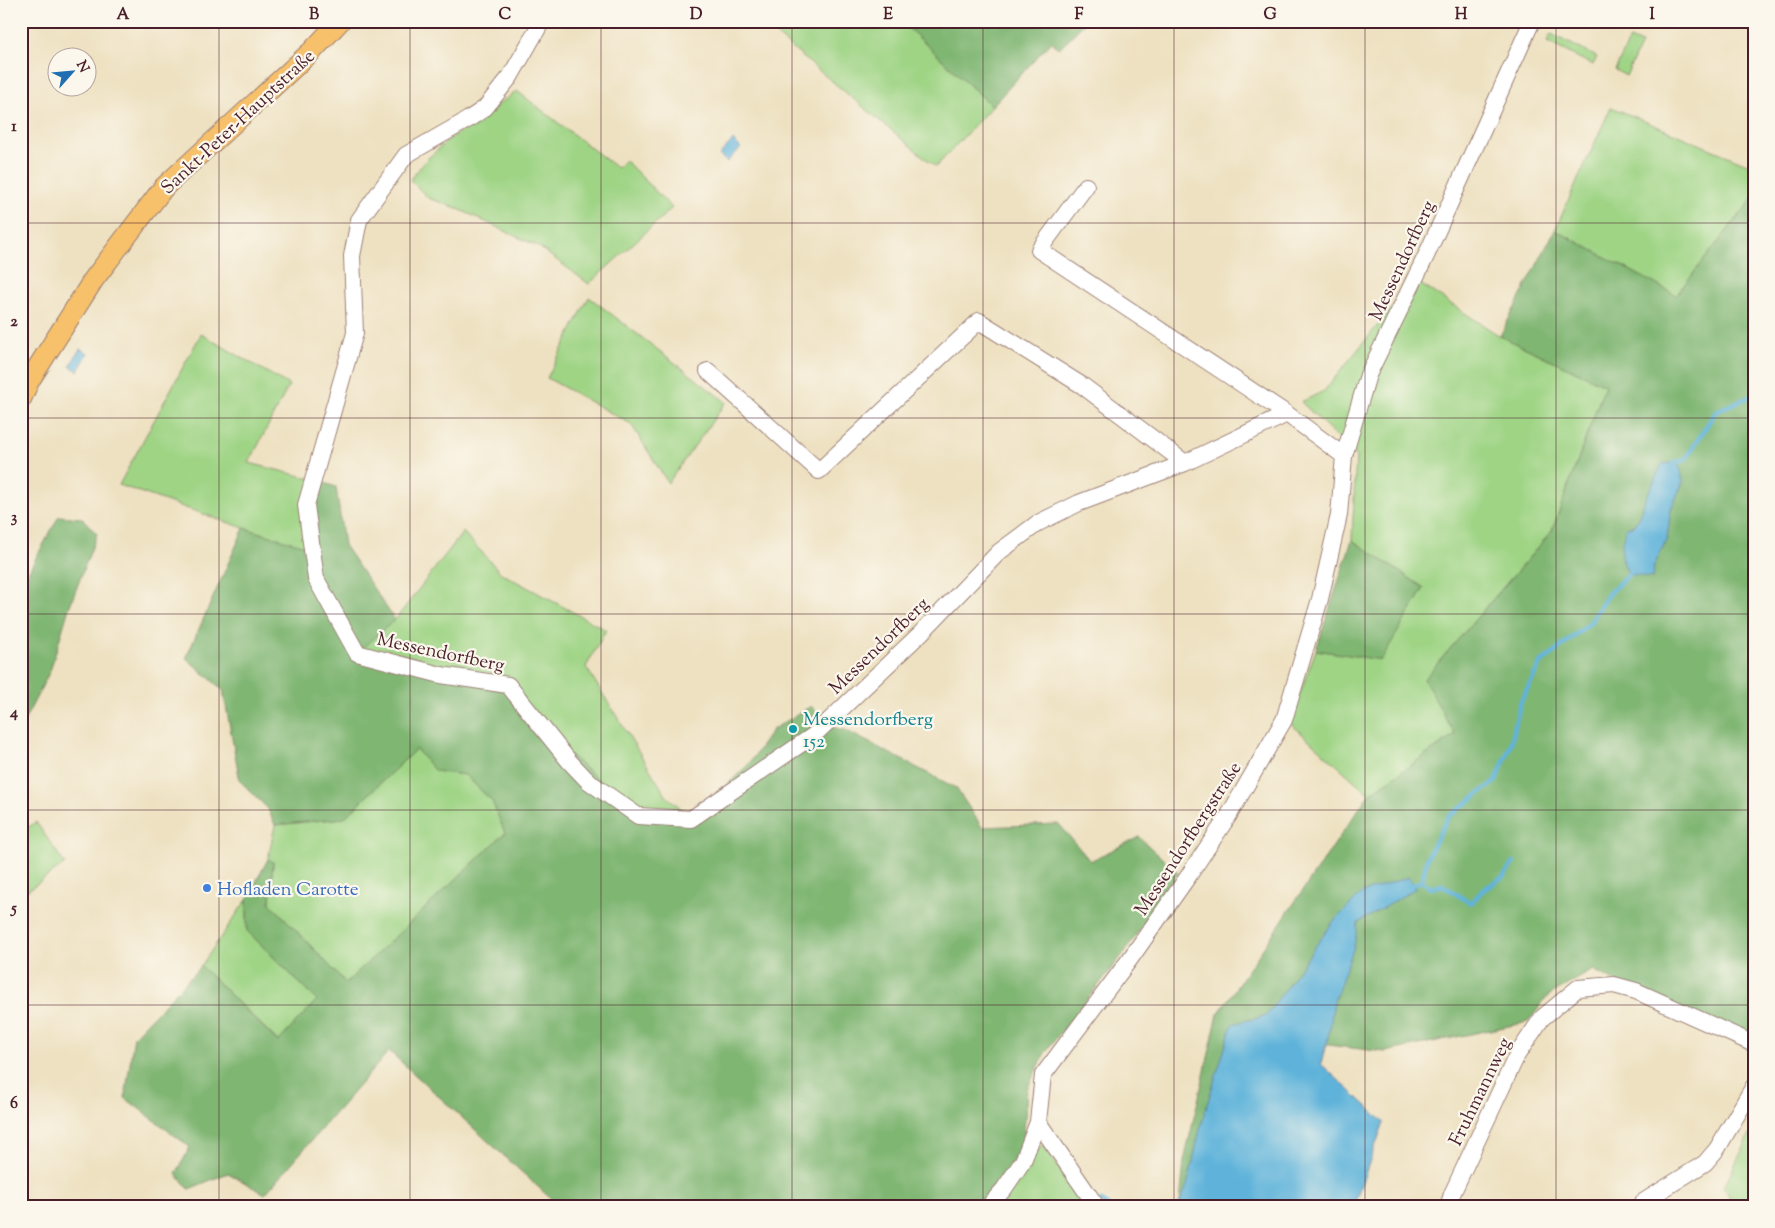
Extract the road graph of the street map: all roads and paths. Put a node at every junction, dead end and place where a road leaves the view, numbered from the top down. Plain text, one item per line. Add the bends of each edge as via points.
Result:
1 (340, 21) edge
2 (542, 21) edge
3 (1532, 21) edge
4 (1086, 186) dead end
5 (708, 371) dead end
6 (21, 399) edge
7 (1287, 414) junction
8 (1344, 456) junction
9 (1185, 463) junction
10 (1753, 1044) edge
11 (1754, 1086) edge
12 (1038, 1122) junction
13 (1643, 1202) dead end
14 (988, 1207) edge
15 (1097, 1207) edge
16 (1448, 1207) edge

1 - 6 main road, Sankt-Peter-Hauptstraße via 313,50 164,187 94,279
2 - 9 street, Messendorfberg via 510,77 485,108 406,155 359,220 352,256 355,333 306,505 316,579 357,653 441,675 508,685 588,781 638,816 691,819 814,735 922,632 999,552 1038,523 1079,503
3 - 8 street, Messendorfberg via 1368,376
4 - 7 street via 1039,250
5 - 9 street via 819,471 979,321 1083,386
7 - 8 street
7 - 9 street, Messendorfberg
8 - 12 street, Messendorfbergstraße via 1339,515 1320,599 1284,720 1187,878 1043,1075
10 - 16 street, Fruhmannweg via 1636,991 1614,985 1578,988 1542,1018 1517,1054
11 - 13 street via 1705,1163
12 - 14 street, Messendorfbergstraße via 1023,1161
12 - 15 street

